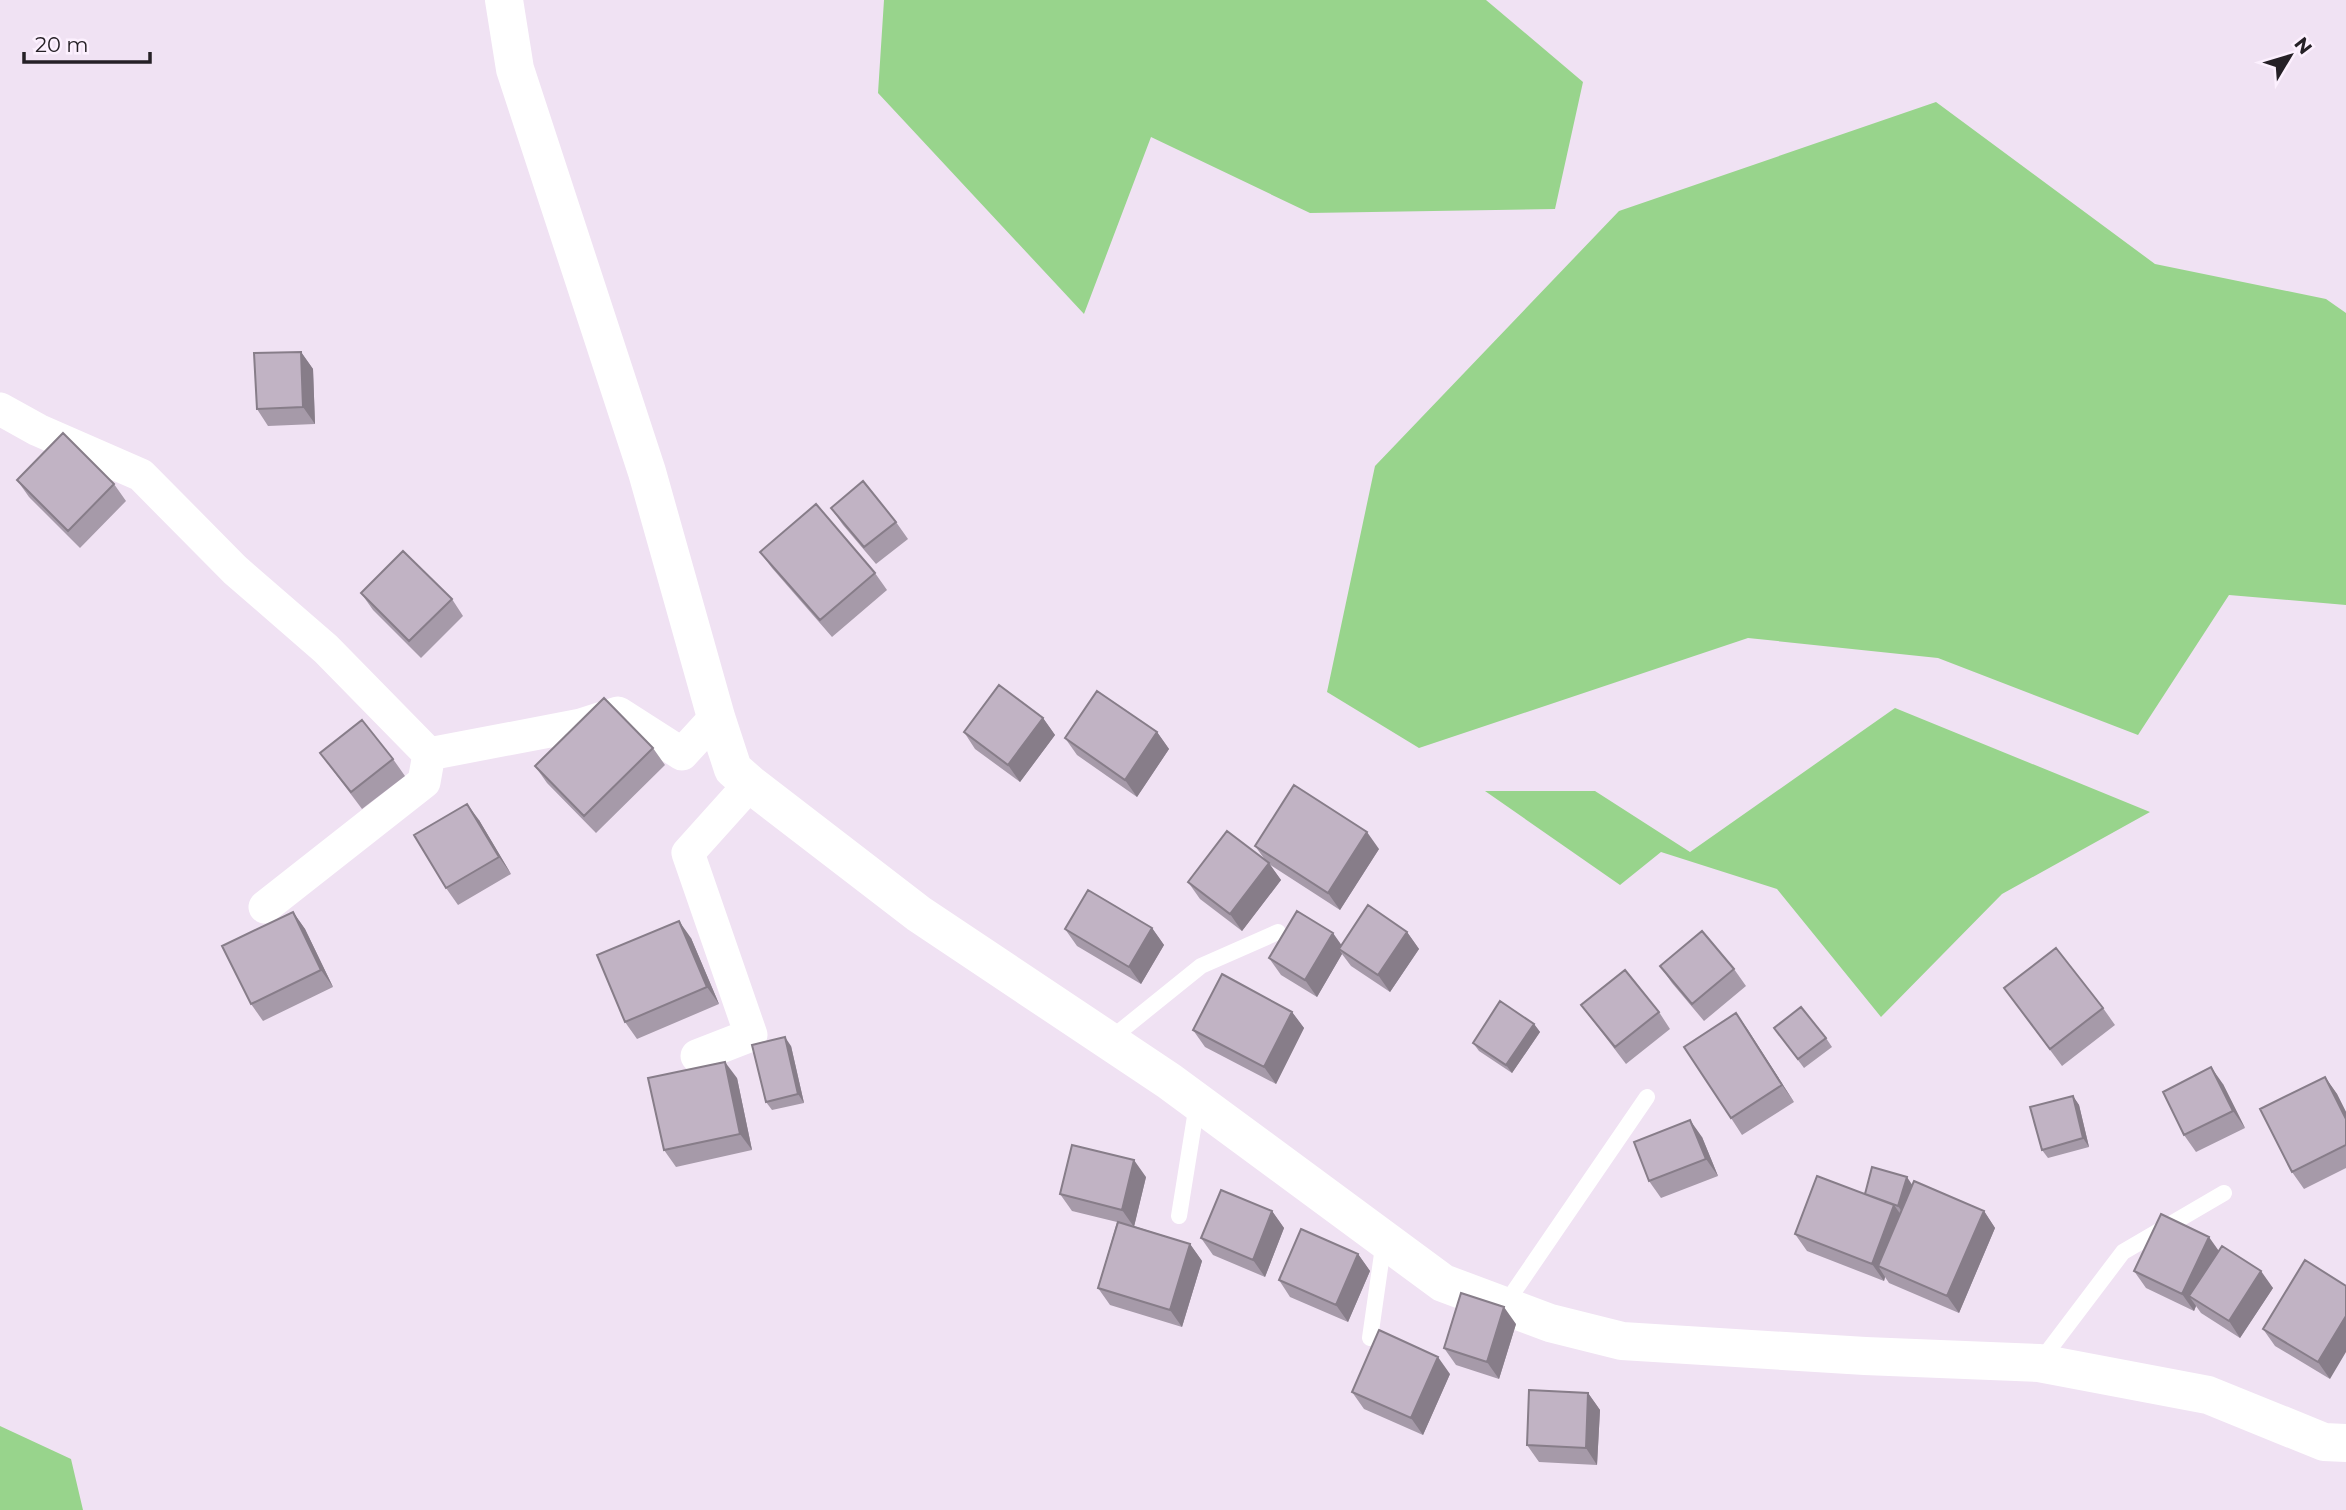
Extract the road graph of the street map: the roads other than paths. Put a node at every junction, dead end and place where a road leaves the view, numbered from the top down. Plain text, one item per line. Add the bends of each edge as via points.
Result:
1 (504, 0) edge
2 (0, 409) edge
3 (716, 717) junction
4 (429, 754) junction
5 (750, 784) junction
6 (265, 907) dead end
7 (1278, 932) dead end
8 (1108, 1041) junction
9 (697, 1056) dead end
10 (1647, 1097) dead end
11 (1197, 1102) junction
12 (2224, 1193) dead end
13 (1179, 1216) dead end
14 (1384, 1239) junction
15 (1503, 1306) junction
16 (1370, 1338) dead end
17 (2039, 1363) junction
18 (2346, 1443) edge

1 - 3 street via 515,69 648,472
2 - 4 street via 141,475 235,570 326,649
3 - 4 street via 682,754 618,713 581,725
3 - 5 street via 733,769
4 - 6 street via 424,782
5 - 8 street via 919,914
5 - 9 street via 688,853 751,1035
7 - 8 lane via 1201,967
8 - 11 street
10 - 15 lane
11 - 13 lane
11 - 14 street
12 - 17 lane via 2123,1252
14 - 15 street via 1443,1283
14 - 16 lane
15 - 17 street via 1622,1341
17 - 18 street via 2208,1395 2324,1442

